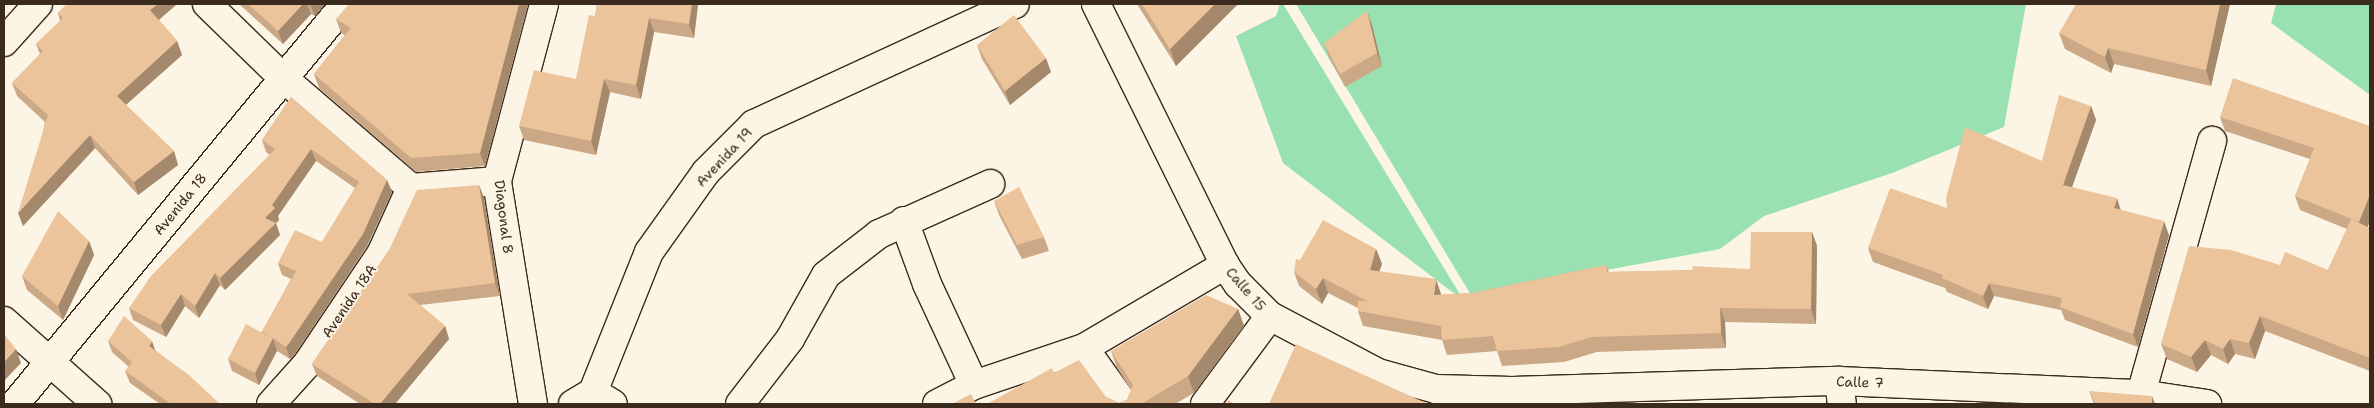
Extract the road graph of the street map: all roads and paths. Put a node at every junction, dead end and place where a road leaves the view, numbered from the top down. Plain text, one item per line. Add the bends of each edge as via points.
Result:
1 (38, 4) edge
2 (207, 4) edge
3 (345, 4) edge
4 (544, 4) edge
5 (1015, 4) edge
6 (1096, 4) edge
7 (4, 42) edge
8 (282, 76) junction
9 (2212, 141) dead end
10 (497, 181) junction
11 (990, 184) dead end
12 (412, 188) junction
13 (904, 221) junction
14 (1225, 265) junction
15 (1270, 316) junction
16 (4, 321) edge
17 (1084, 348) junction
18 (51, 364) junction
19 (974, 385) junction
20 (1841, 393) edge
21 (2141, 394) junction
22 (1511, 398) edge
23 (593, 400) edge
24 (15, 404) edge
25 (97, 404) edge
26 (271, 404) edge
27 (533, 404) edge
28 (740, 404) edge
29 (937, 404) edge
30 (1124, 404) edge
31 (1206, 404) edge
32 (2207, 404) edge

1 - 7 street
2 - 8 street
3 - 8 street, Avenida 18
4 - 10 street, Diagonal 8
5 - 23 street, Avenida 19 via 754,124 706,172 649,252
6 - 14 street, Calle 15
8 - 12 street
8 - 18 street, Avenida 18
9 - 21 street
10 - 12 street
10 - 27 street, Diagonal 8
11 - 13 street
12 - 26 street, Avenida 18A via 380,254 307,364
13 - 19 street via 927,284
13 - 28 street via 879,234 826,274 790,339
14 - 15 street, Calle 15 via 1238,284
14 - 17 street
15 - 22 street, Calle 15 via 1353,360 1403,382
15 - 31 street
16 - 18 street
17 - 19 street
17 - 30 street
18 - 24 street, Avenida 18
18 - 25 street
19 - 29 street
20 - 21 street, Calle 7
20 - 22 street, Calle 7
21 - 32 street, Calle 7

